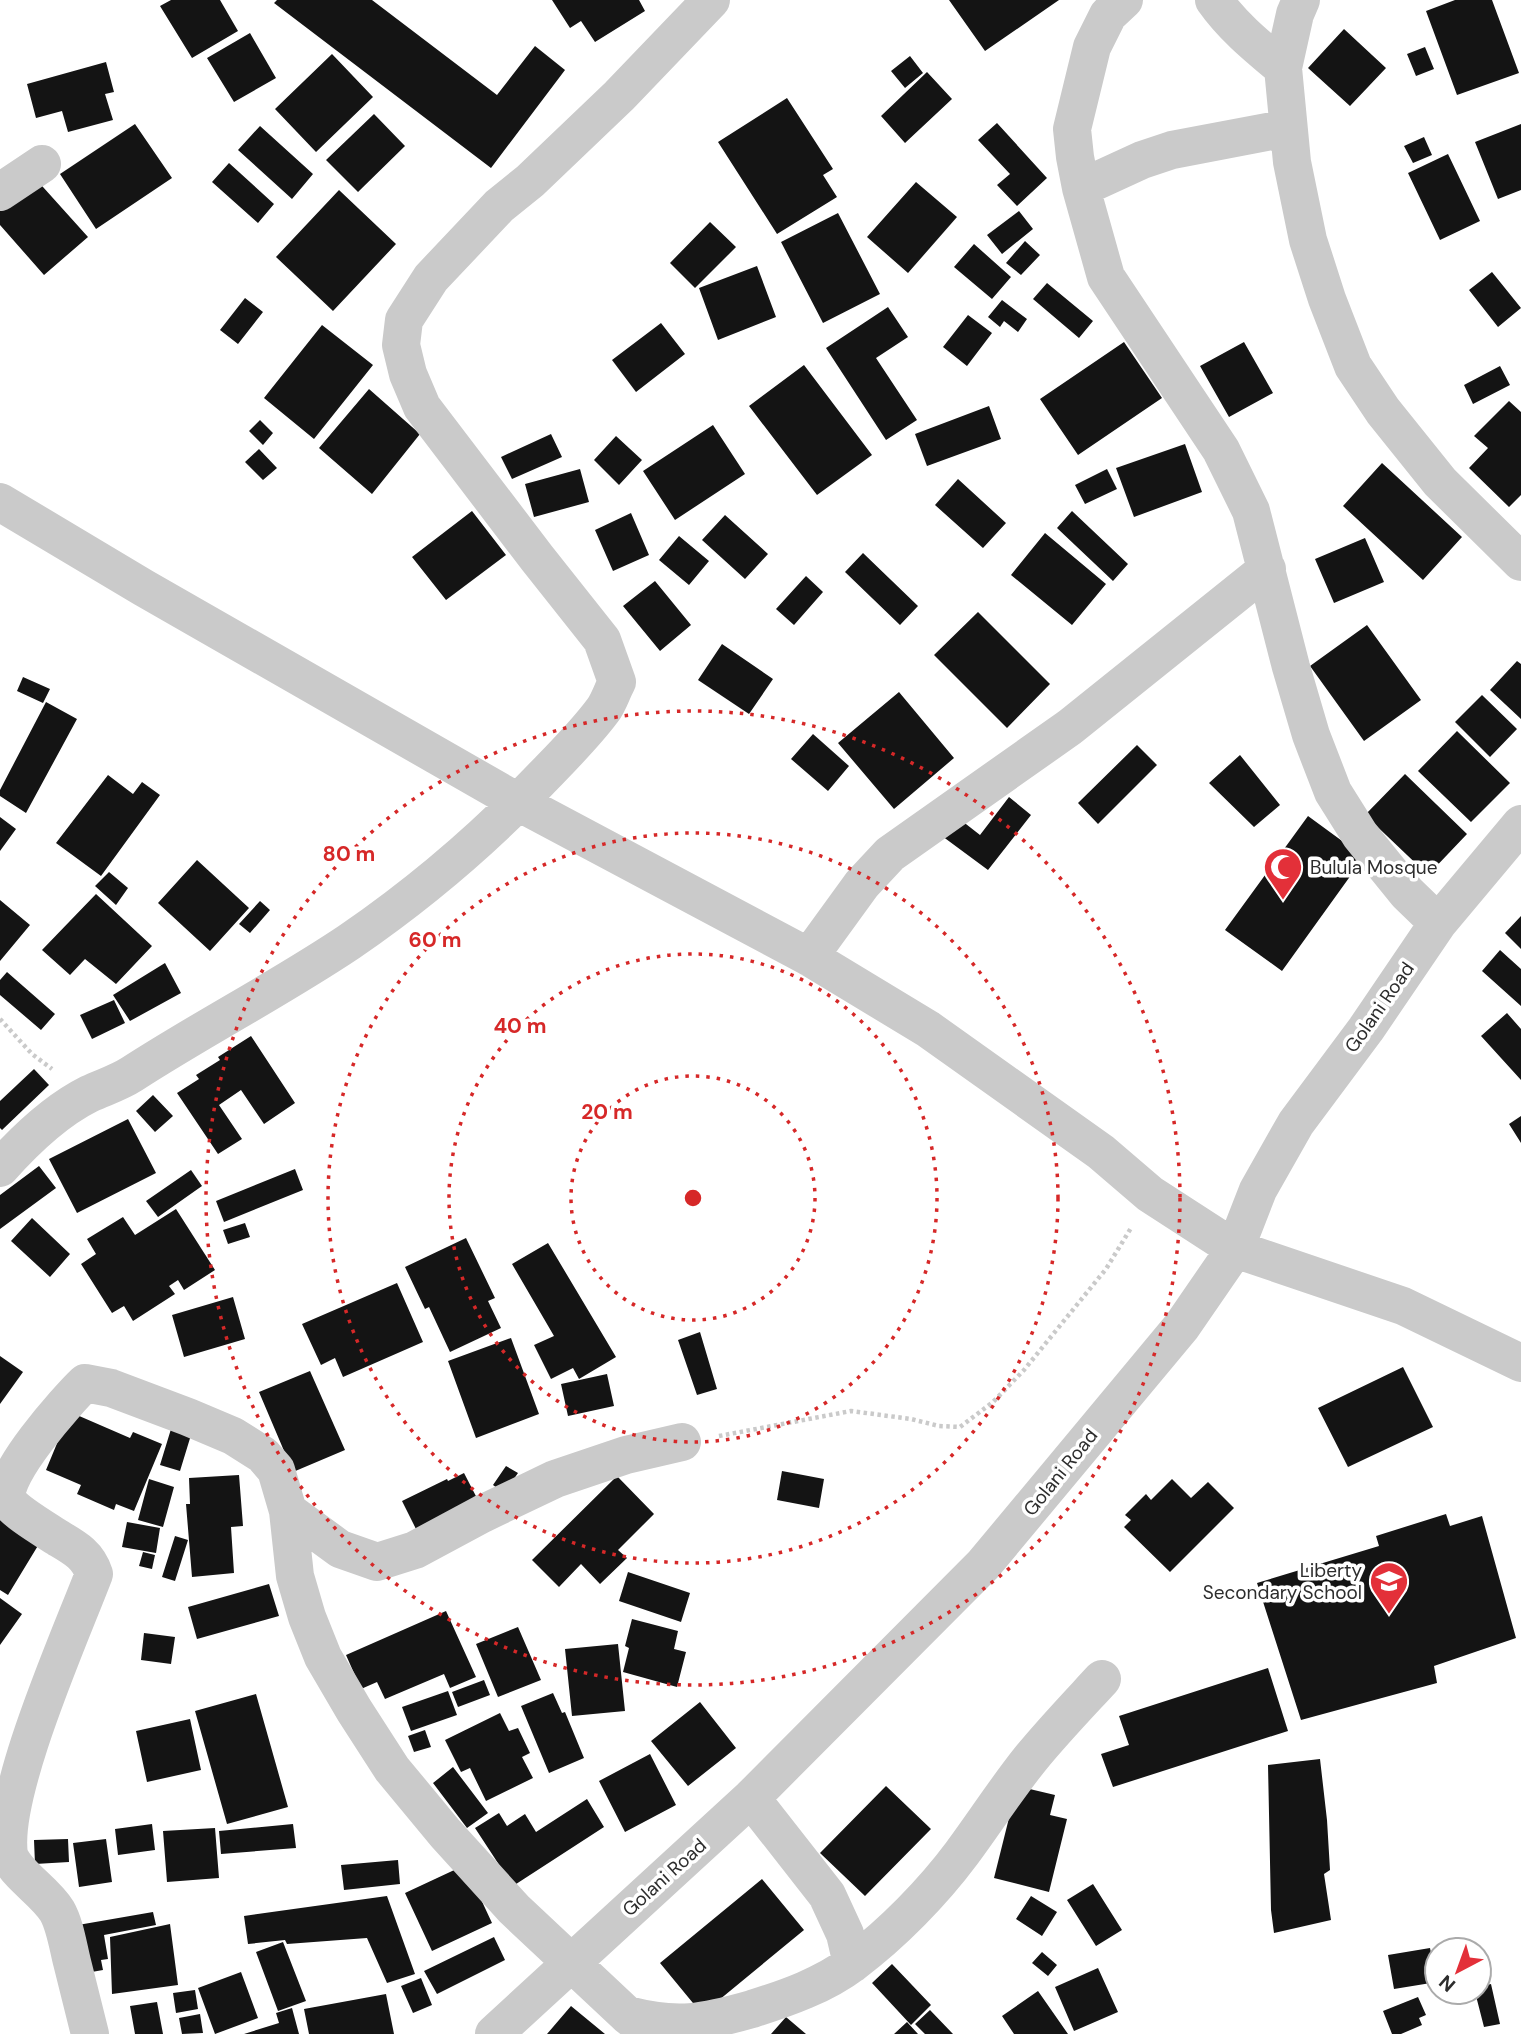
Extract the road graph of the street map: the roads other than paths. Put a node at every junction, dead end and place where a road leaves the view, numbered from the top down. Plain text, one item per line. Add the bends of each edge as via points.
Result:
1 (711, 0) edge
2 (1124, 0) edge
3 (1214, 0) edge
4 (1301, 0) edge
5 (1283, 68) junction
6 (1288, 128) junction
7 (42, 164) dead end
8 (1081, 188) junction
9 (0, 192) edge
10 (0, 502) edge
11 (1521, 562) edge
12 (1267, 569) junction
13 (518, 802) junction
14 (1521, 824) edge
15 (1438, 923) junction
16 (809, 957) junction
17 (0, 1168) edge
18 (1235, 1249) junction
19 (1521, 1363) edge
20 (682, 1443) road end
21 (288, 1511) junction
22 (1102, 1679) dead end
23 (751, 1798) junction
24 (571, 1964) junction
25 (852, 1964) junction
26 (639, 2024) edge
27 (90, 2034) edge
28 (494, 2034) edge

1 - 13 street via 619,96 499,206 430,278 404,320 401,345 422,407 602,640 617,682 604,709
2 - 8 street via 1108,15 1092,47 1079,92 1072,129
3 - 5 street via 1245,36
4 - 5 street
5 - 6 street
6 - 8 street via 1172,150
6 - 11 street via 1308,240 1353,366 1382,411 1440,482
7 - 9 street
8 - 12 street via 1106,277 1221,450 1251,511
10 - 13 street
12 - 15 street via 1311,735 1333,792 1360,835
12 - 16 street via 1070,727 890,854
13 - 16 street
13 - 17 street via 399,906 294,977 52,1118
14 - 15 street, Golani Road
15 - 18 street, Golani Road via 1296,1123 1258,1190
16 - 18 street via 939,1037 1101,1152 1150,1194
18 - 19 street via 1403,1306
18 - 23 street, Golani Road via 1182,1326 983,1566
20 - 21 street via 626,1455 555,1479 415,1550 377,1562 340,1549
21 - 24 street via 295,1576 307,1617 323,1657 354,1710 392,1769 445,1833
21 - 27 street via 276,1470 263,1455 233,1436 111,1388 85,1383 8,1476 7,1500 90,1561 94,1574 14,1769 5,1835 9,1855 19,1870 58,1913
22 - 25 street via 1029,1760 960,1856 905,1919
23 - 24 street, Golani Road
23 - 25 street via 827,1895 845,1934
24 - 26 street
24 - 28 street, Golani Road
25 - 26 street via 790,1996 713,2020

